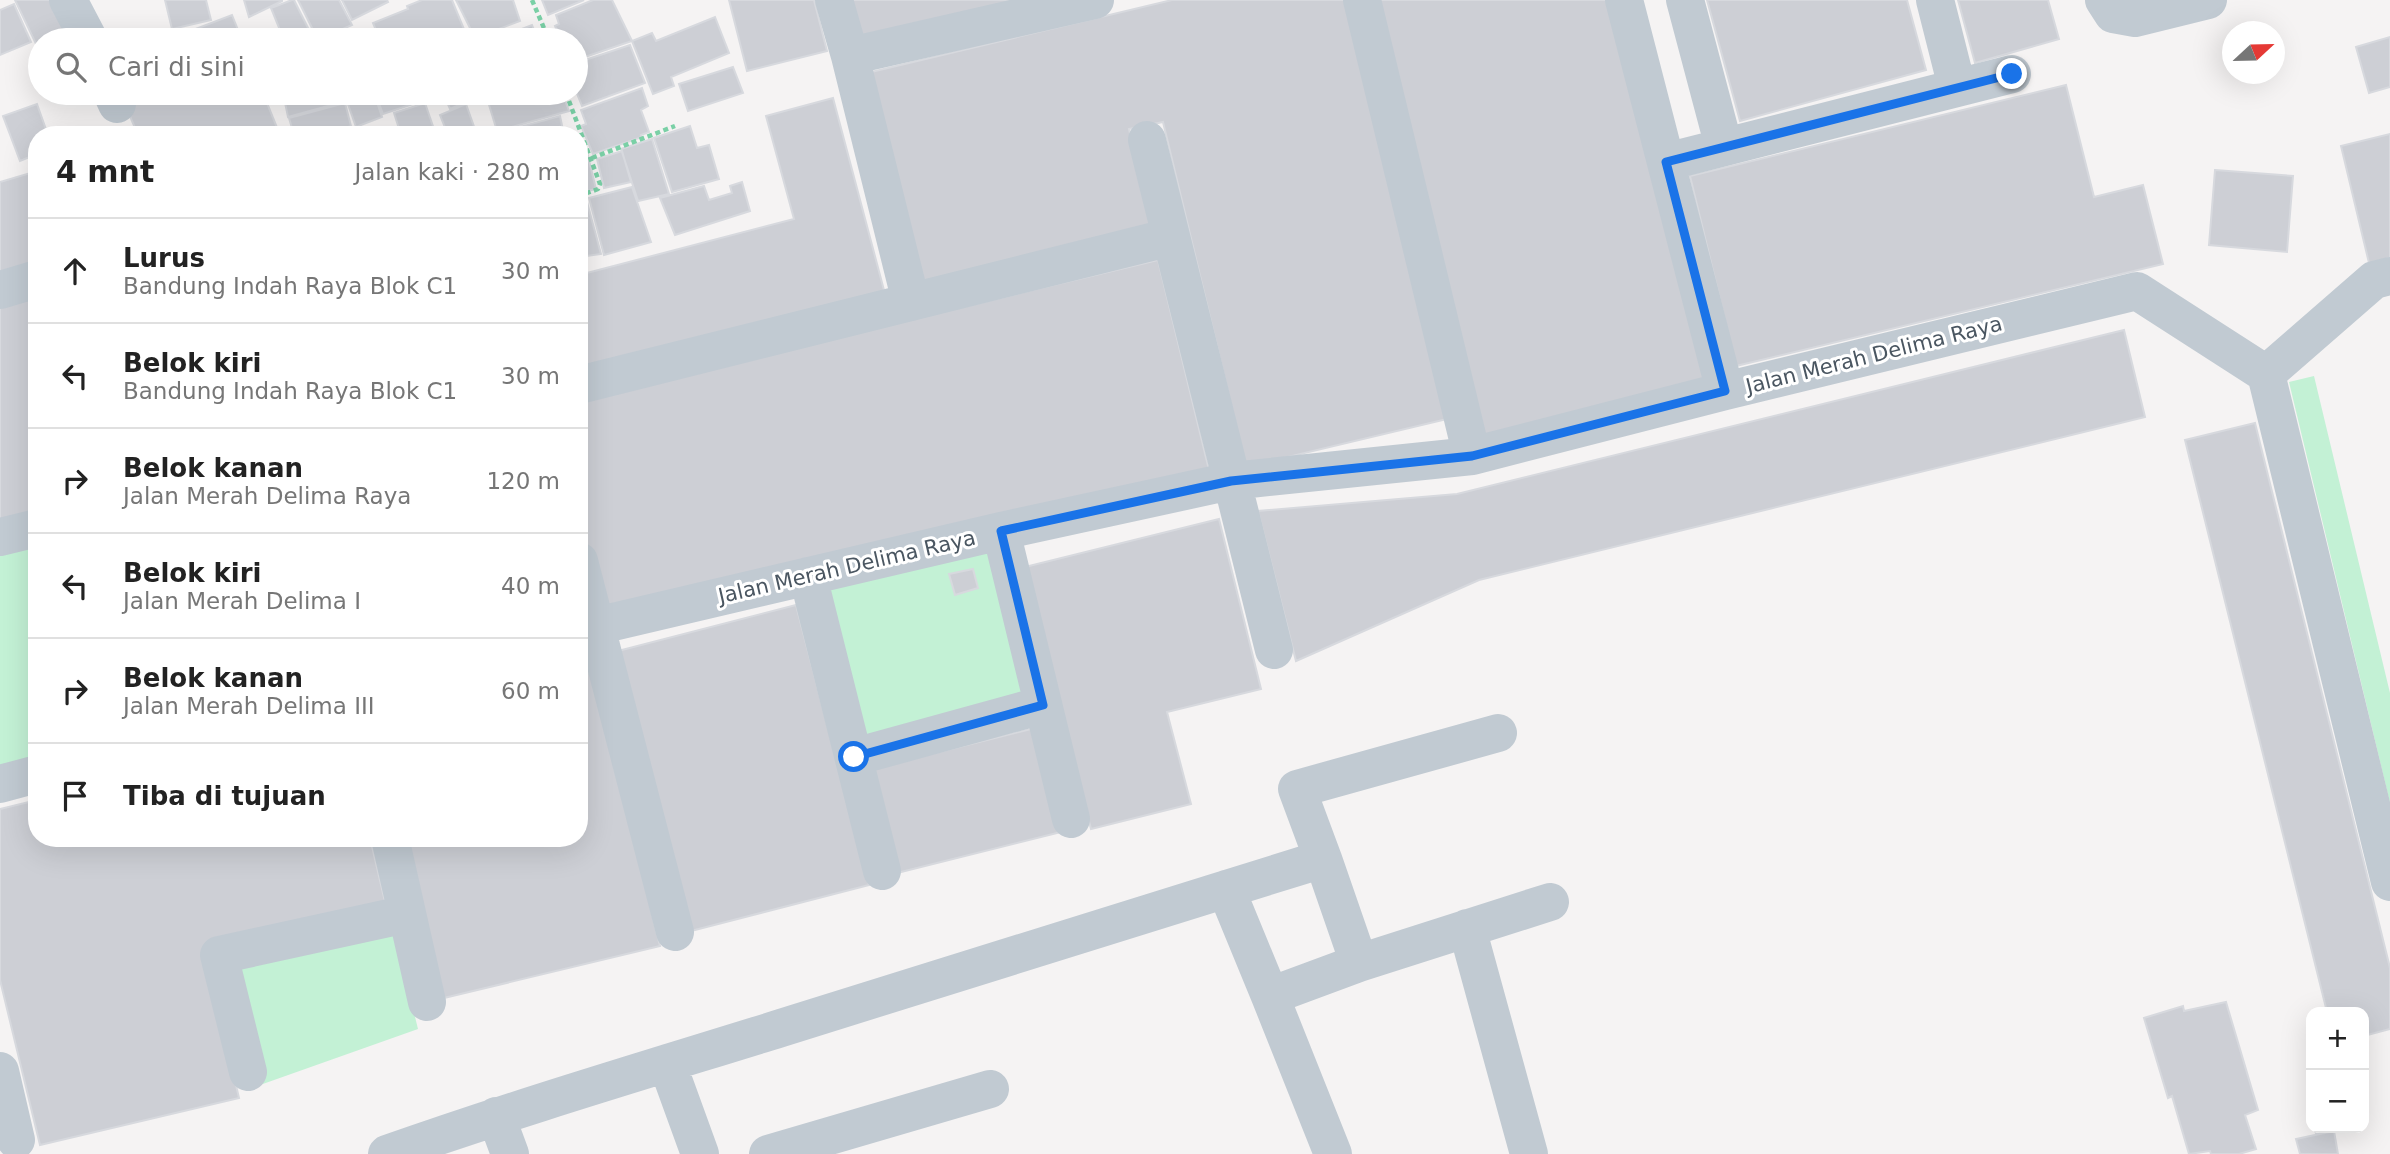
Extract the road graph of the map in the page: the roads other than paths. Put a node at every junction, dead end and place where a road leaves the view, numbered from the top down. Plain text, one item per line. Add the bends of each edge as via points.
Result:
1 (68, 0) edge
2 (834, 0) edge
3 (1096, 0) edge
4 (1362, 0) edge
5 (1624, 0) edge
6 (1685, 0) edge
7 (1935, 0) edge
8 (2104, 0) edge
9 (2208, 0) edge
10 (83, 28) edge
11 (850, 56) junction
12 (2012, 74) dead end
13 (1957, 87) junction
14 (1147, 140) dead end
15 (1724, 147) junction
16 (1666, 162) junction
17 (1171, 237) junction
18 (2390, 276) edge
19 (28, 282) edge
20 (0, 290) edge
21 (911, 302) junction
22 (2266, 374) junction
23 (588, 383) edge
24 (1725, 391) junction
25 (1472, 456) junction
26 (1231, 481) junction
27 (28, 530) edge
28 (1001, 531) junction
29 (0, 537) edge
30 (808, 576) junction
31 (588, 628) edge
32 (588, 631) edge
33 (1274, 650) dead end
34 (1043, 705) junction
35 (1498, 733) dead end
36 (854, 757) junction
37 (28, 777) edge
38 (0, 784) edge
39 (1071, 819) dead end
40 (392, 847) edge
41 (1323, 859) junction
42 (882, 871) dead end
43 (2390, 882) edge
44 (1226, 889) junction
45 (1550, 902) dead end
46 (407, 914) junction
47 (1467, 928) junction
48 (676, 932) dead end
49 (1359, 963) junction
50 (1270, 996) junction
51 (427, 1002) dead end
52 (667, 1063) junction
53 (0, 1071) edge
54 (248, 1072) dead end
55 (990, 1089) dead end
56 (496, 1116) junction
57 (16, 1140) dead end
58 (387, 1154) edge
59 (510, 1154) edge
60 (700, 1154) edge
61 (768, 1154) edge
62 (1333, 1154) edge
63 (1529, 1154) edge

1 - 10 street
2 - 11 street
3 - 11 street
4 - 25 street
5 - 16 street
6 - 15 street
7 - 13 street
8 - 9 street via 2113,14 2135,18
11 - 21 street
12 - 13 street
13 - 15 street
14 - 17 street
15 - 16 street
16 - 24 street
17 - 21 street
17 - 26 street
18 - 22 street via 2374,280
19 - 20 street
21 - 23 street
22 - 24 street, Jalan Merah Delima Raya via 2137,291
22 - 43 street
24 - 25 street, Jalan Merah Delima Raya
25 - 26 street, Jalan Merah Delima Raya
26 - 28 street, Jalan Merah Delima Raya
26 - 33 street
27 - 29 street
28 - 30 street, Jalan Merah Delima Raya
28 - 34 street
30 - 31 street, Jalan Merah Delima Raya
30 - 36 street
32 - 48 street
34 - 36 street
34 - 39 street
35 - 41 street via 1297,789
36 - 42 street
37 - 38 street
40 - 46 street
41 - 44 street
41 - 49 street
44 - 50 street
44 - 52 street
45 - 47 street
46 - 51 street
46 - 54 street via 219,955
47 - 49 street
47 - 63 street
49 - 50 street
50 - 62 street
52 - 56 street
52 - 60 street
53 - 57 street
55 - 61 street
56 - 58 street
56 - 59 street

